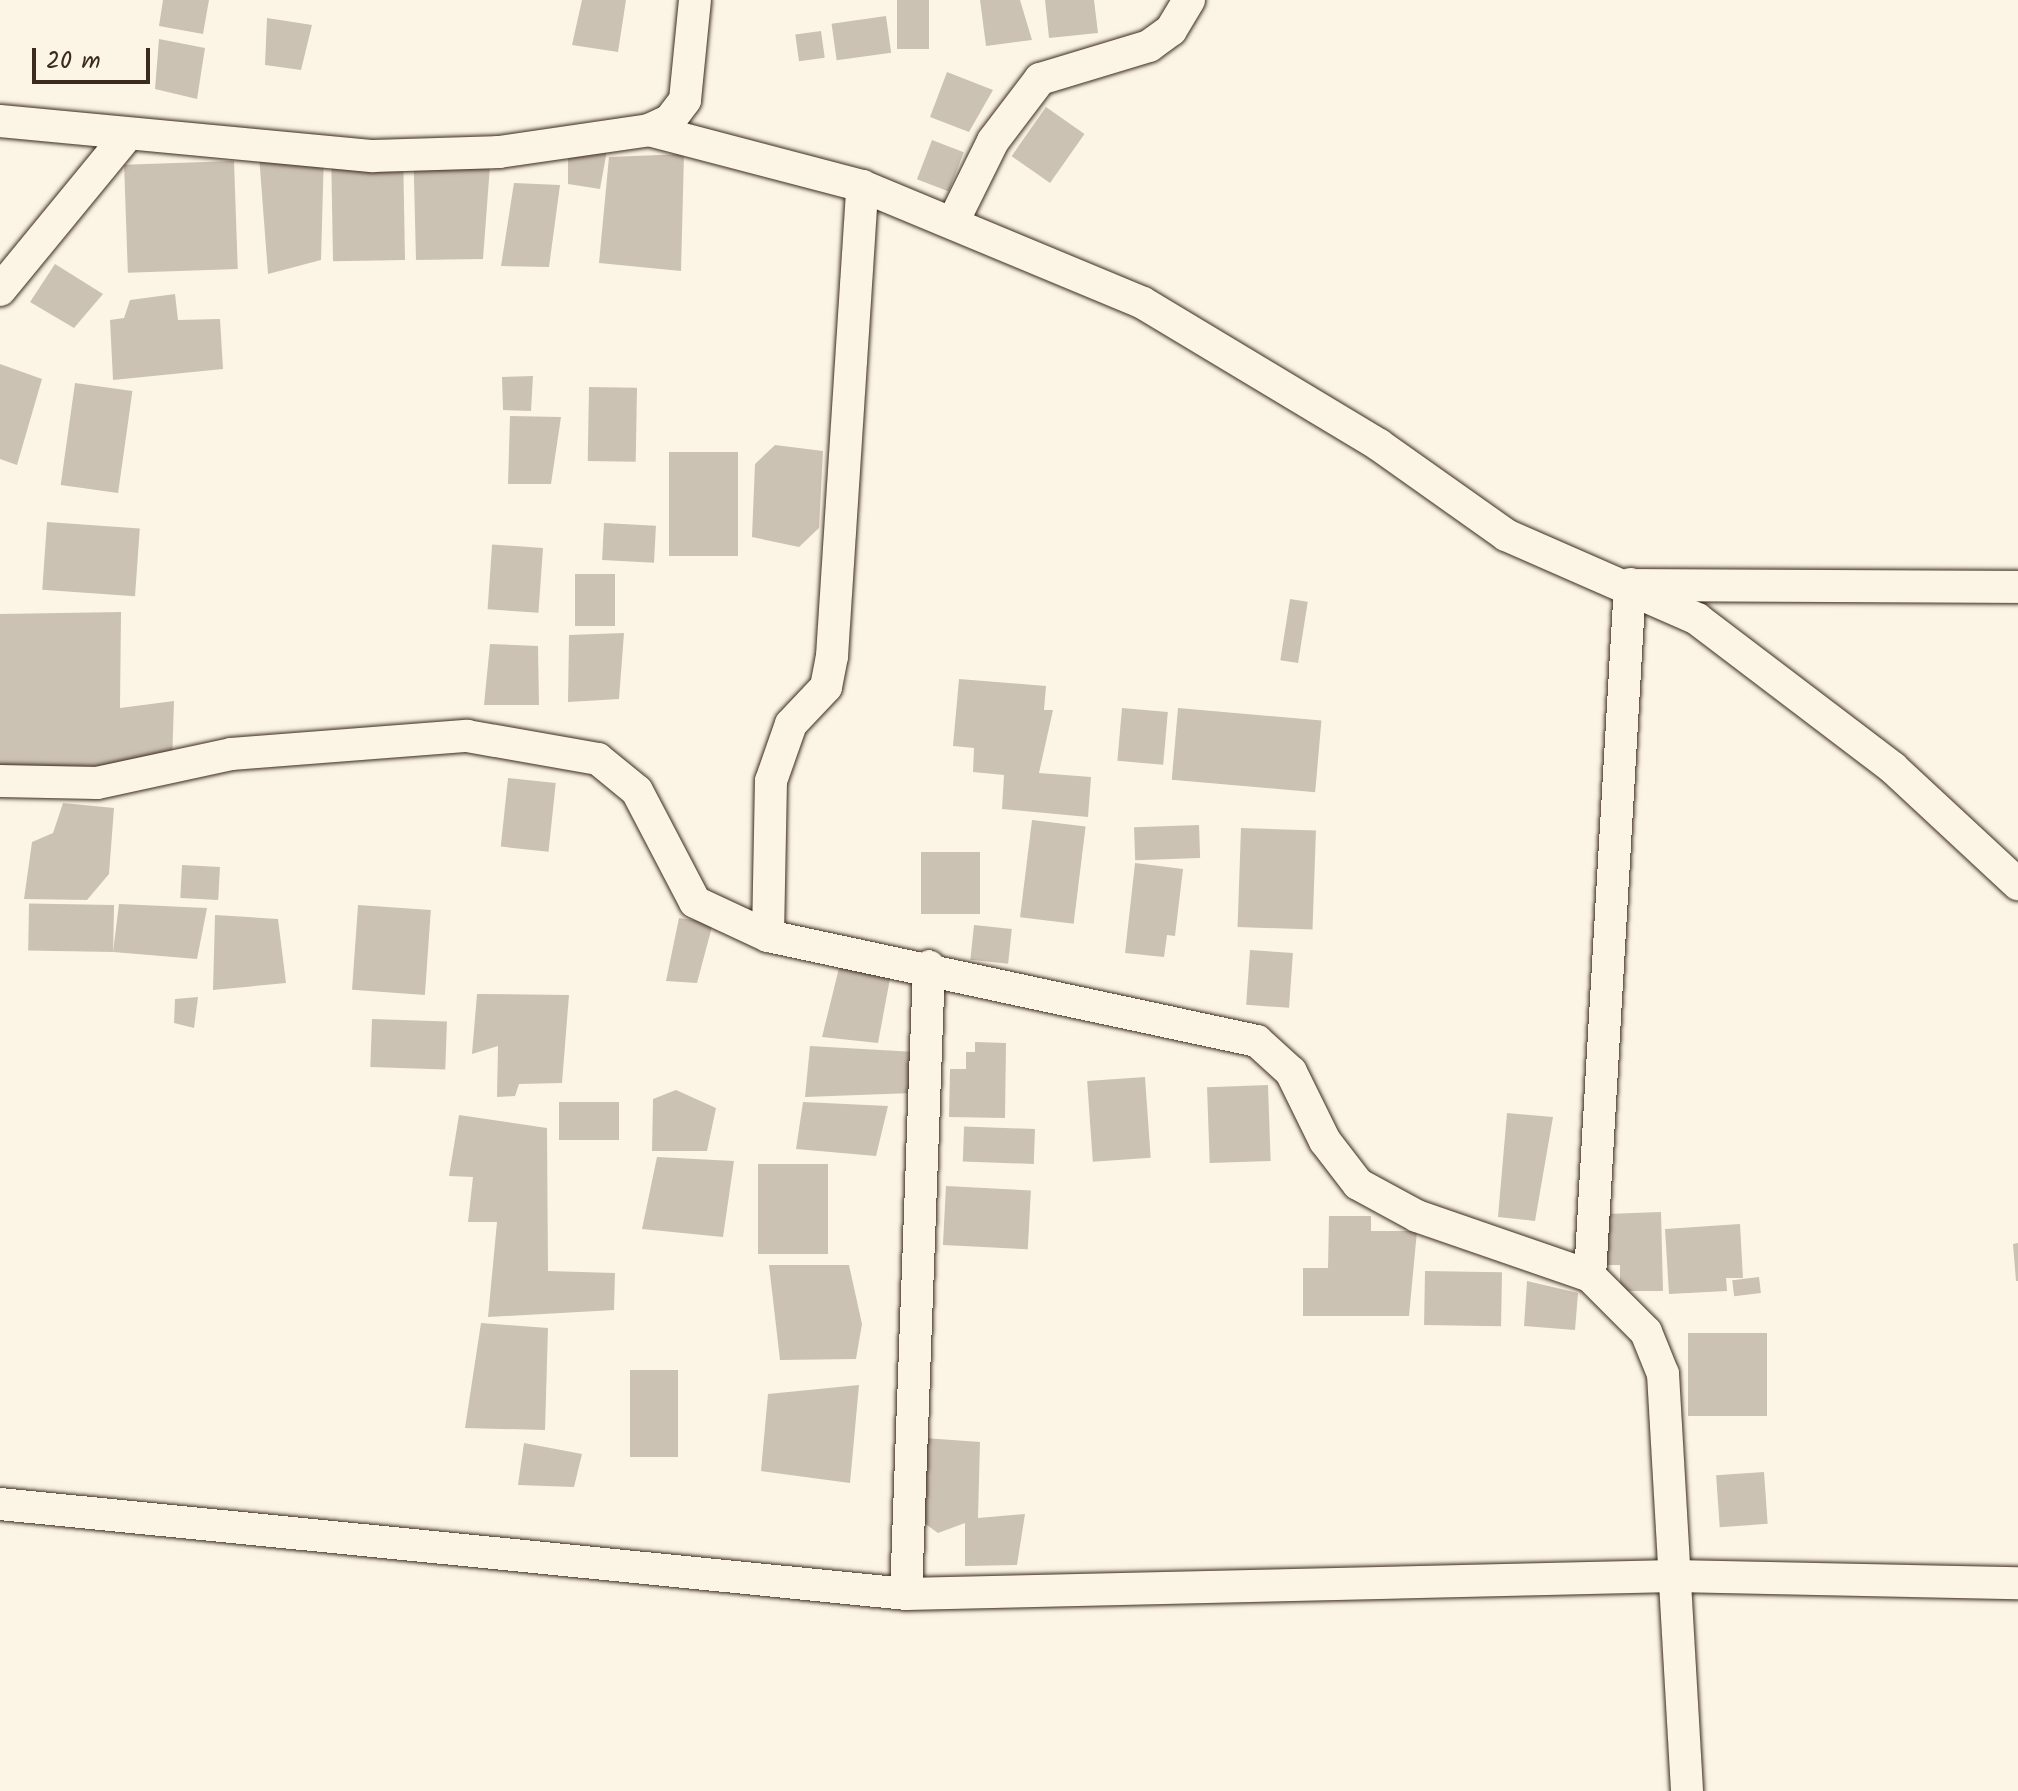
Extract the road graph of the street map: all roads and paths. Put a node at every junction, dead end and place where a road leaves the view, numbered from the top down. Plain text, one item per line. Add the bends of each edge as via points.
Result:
1 (695, 0) edge
2 (1189, 0) edge
3 (0, 121) edge
4 (649, 130) junction
5 (125, 138) junction
6 (862, 186) junction
7 (954, 220) junction
8 (0, 290) edge
9 (1630, 584) junction
10 (2018, 587) edge
11 (0, 781) edge
12 (2018, 884) edge
13 (768, 936) junction
14 (929, 966) junction
15 (1590, 1276) junction
16 (0, 1504) edge
17 (1674, 1576) junction
18 (2018, 1583) edge
19 (906, 1594) junction
20 (1687, 1791) edge

1 - 4 street via 685,100 670,120
2 - 7 street via 1149,46 1040,79 993,141
3 - 5 street
4 - 5 street via 499,152 373,156
4 - 6 street
5 - 8 street
6 - 7 street
6 - 13 street via 832,656 826,687 791,724 771,781
7 - 9 street via 1143,303 1379,445 1506,535 1587,574
9 - 10 street
9 - 12 street via 1697,619 1820,709
9 - 15 street
11 - 13 street via 97,783 231,754 467,736 598,759 637,791 695,902
13 - 14 street
14 - 15 street via 1257,1041 1291,1072 1338,1162 1358,1184 1417,1216
14 - 19 street
15 - 17 street via 1628,1310 1657,1352
16 - 19 street
17 - 18 street
17 - 19 street
17 - 20 street

